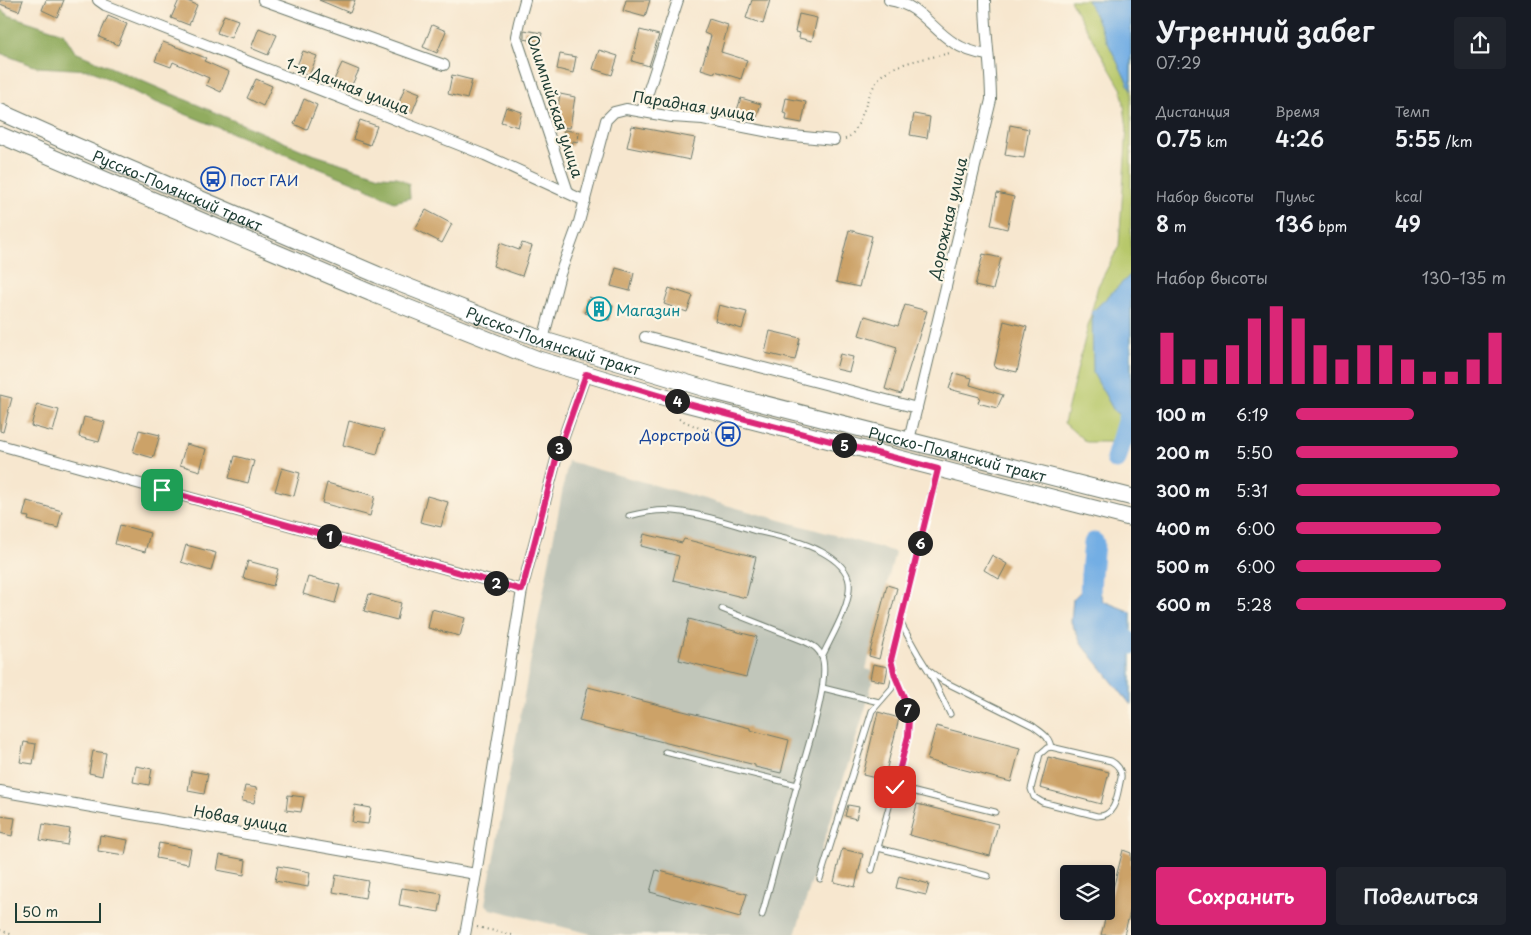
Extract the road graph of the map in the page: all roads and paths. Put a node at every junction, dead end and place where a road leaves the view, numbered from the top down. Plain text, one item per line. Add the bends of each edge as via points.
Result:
1 (98, 0) edge
2 (263, 0) edge
3 (525, 0) edge
4 (678, 0) edge
5 (889, 0) edge
6 (985, 0) edge
7 (967, 49) junction
8 (987, 55) junction
9 (444, 65) dead end
10 (642, 111) junction
11 (3, 113) edge
12 (0, 134) edge
13 (834, 140) joint
14 (568, 192) junction
15 (585, 200) junction
16 (645, 337) dead end
17 (543, 340) junction
18 (586, 374) junction
19 (917, 408) junction
20 (680, 419) dead end
21 (738, 438) dead end
22 (909, 440) junction
23 (0, 445) edge
24 (938, 469) junction
25 (1131, 497) edge
26 (629, 516) dead end
27 (1131, 518) edge
28 (522, 590) junction
29 (722, 608) dead end
30 (900, 622) junction
31 (822, 657) junction
32 (928, 670) junction
33 (895, 676) junction
34 (823, 688) junction
35 (879, 702) junction
36 (950, 714) dead end
37 (1051, 747) junction
38 (665, 752) dead end
39 (797, 785) junction
40 (895, 787) junction
41 (0, 791) edge
42 (995, 812) dead end
43 (878, 848) junction
44 (872, 870) dead end
45 (476, 874) junction
46 (988, 876) dead end
47 (820, 879) dead end
48 (762, 915) dead end
49 (0, 930) edge
50 (466, 930) edge
51 (13, 935) edge
52 (512, 935) edge

1 - 14 street, 1-я Дачная улица via 216,50 485,155
2 - 9 street
3 - 14 street, Олимпийская улица via 516,36
4 - 10 street
5 - 7 street via 910,6 954,43
6 - 8 street, Дорожная улица
7 - 8 street
7 - 13 path via 898,66 880,76 853,134 848,139
8 - 19 street, Дорожная улица via 991,100
10 - 13 street, Парадная улица via 784,135
10 - 15 street, Парадная улица via 626,109 614,112 606,120
11 - 17 main road, Русско-Полянский тракт via 378,275
12 - 18 main road, Русско-Полянский тракт via 371,293 537,359
14 - 15 street, 1-я Дачная улица
15 - 17 street, Парадная улица via 560,274
16 - 19 street
17 - 22 main road, Русско-Полянский тракт via 717,392
18 - 24 main road, Русско-Полянский тракт
18 - 28 street via 557,456
19 - 22 street, Дорожная улица
20 - 21 path via 704,430
22 - 25 main road, Русско-Полянский тракт
23 - 28 street
24 - 27 main road, Русско-Полянский тракт
24 - 30 lane
26 - 31 lane via 653,510 710,518 788,539 820,550 832,558 845,571 849,582 848,596
28 - 45 street
29 - 31 lane via 806,642 817,648
30 - 32 lane
30 - 33 lane via 891,660
31 - 34 lane via 825,669
32 - 36 lane
32 - 37 lane via 943,681 1033,726 1050,740
33 - 35 lane via 892,688
33 - 40 lane via 909,718 908,736
34 - 35 lane
34 - 39 lane
35 - 47 lane via 872,711
37 - 37 lane via 1111,761 1118,766 1121,778 1109,813 1097,816 1034,797 1031,789 1039,758 1043,750
38 - 39 lane
39 - 48 lane
40 - 42 lane
40 - 43 lane
41 - 45 street, Новая улица
43 - 44 lane
43 - 46 lane
45 - 50 street
49 - 51 path
50 - 52 path

